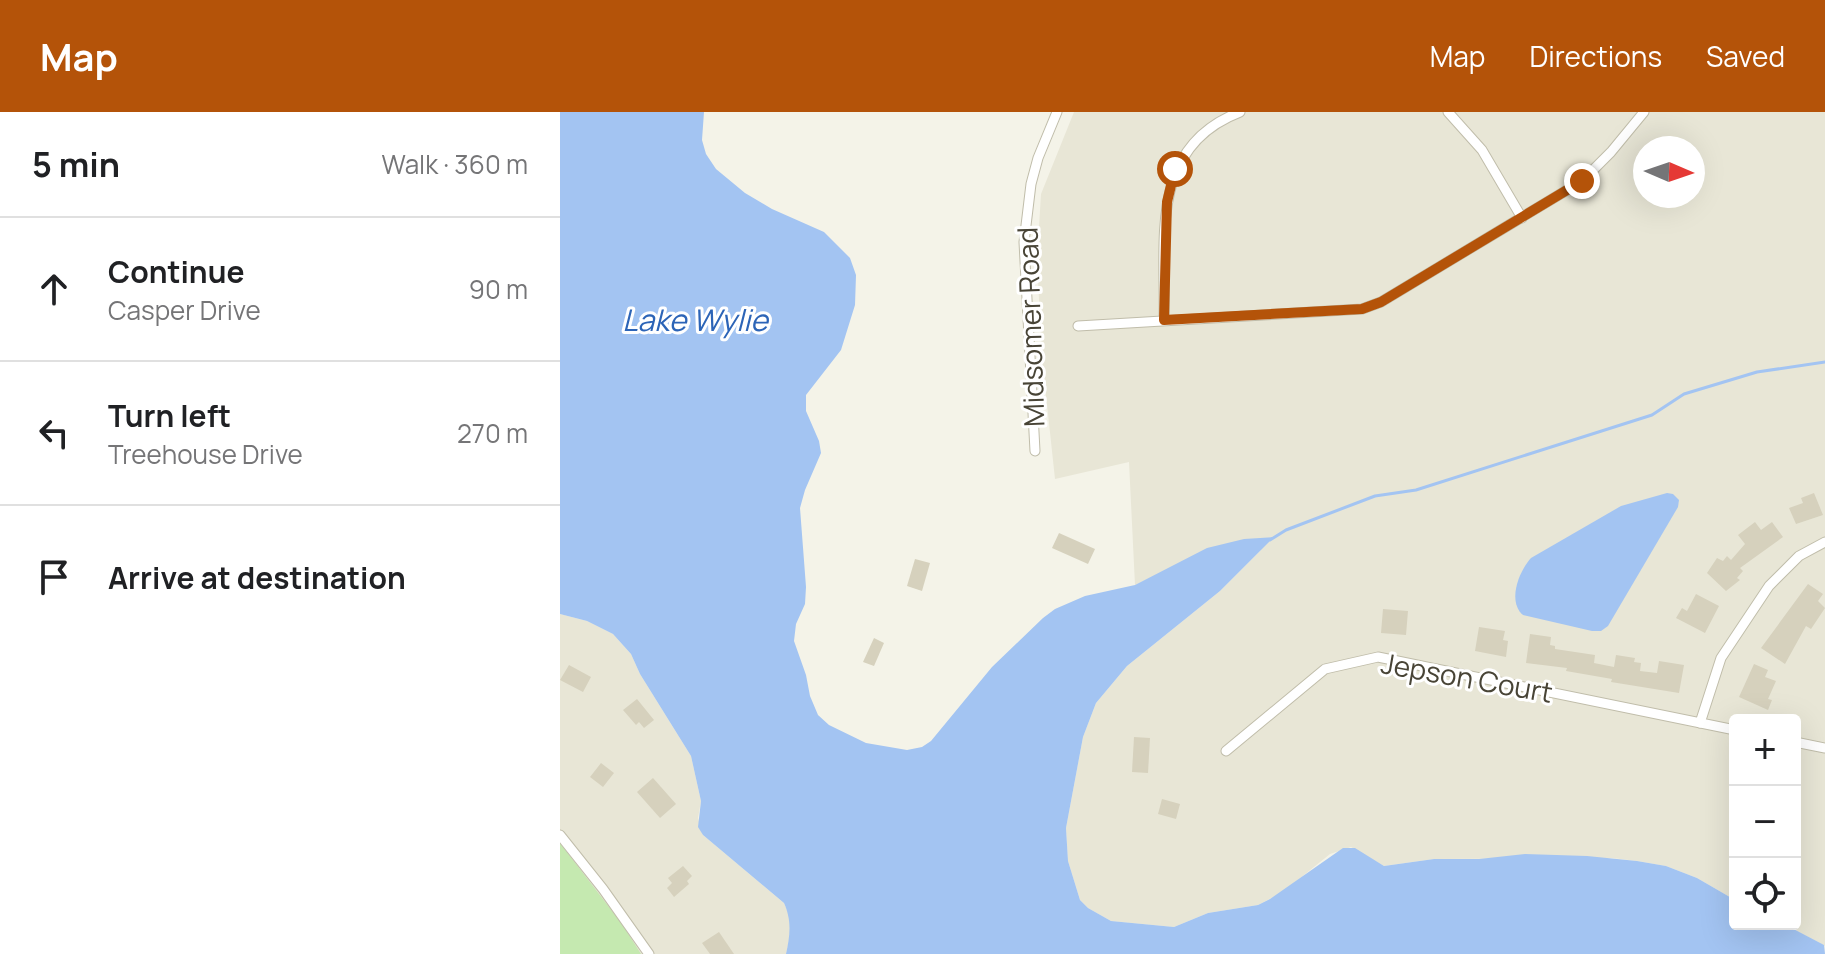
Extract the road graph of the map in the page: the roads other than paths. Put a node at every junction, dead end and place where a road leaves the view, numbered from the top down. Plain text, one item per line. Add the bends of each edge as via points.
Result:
1 (1057, 112) edge
2 (1240, 112) edge
3 (1448, 112) edge
4 (1644, 112) edge
5 (1522, 218) junction
6 (1164, 320) junction
7 (1078, 326) dead end
8 (1035, 451) dead end
9 (1825, 542) edge
10 (1700, 723) junction
11 (1729, 729) edge
12 (1801, 743) edge
13 (1825, 748) edge
14 (1226, 751) dead end
15 (560, 835) edge
16 (649, 954) edge

1 - 8 street, Midsomer Road via 1031,184 1024,242
2 - 6 street via 1190,144 1175,169 1167,202
3 - 5 street via 1482,150
4 - 5 street via 1582,181
5 - 6 street via 1362,309
6 - 7 street
9 - 10 street via 1799,556 1769,586 1721,658
10 - 11 street, Jepson Court
10 - 14 street, Jepson Court via 1378,657 1325,669
12 - 13 street
15 - 16 street

